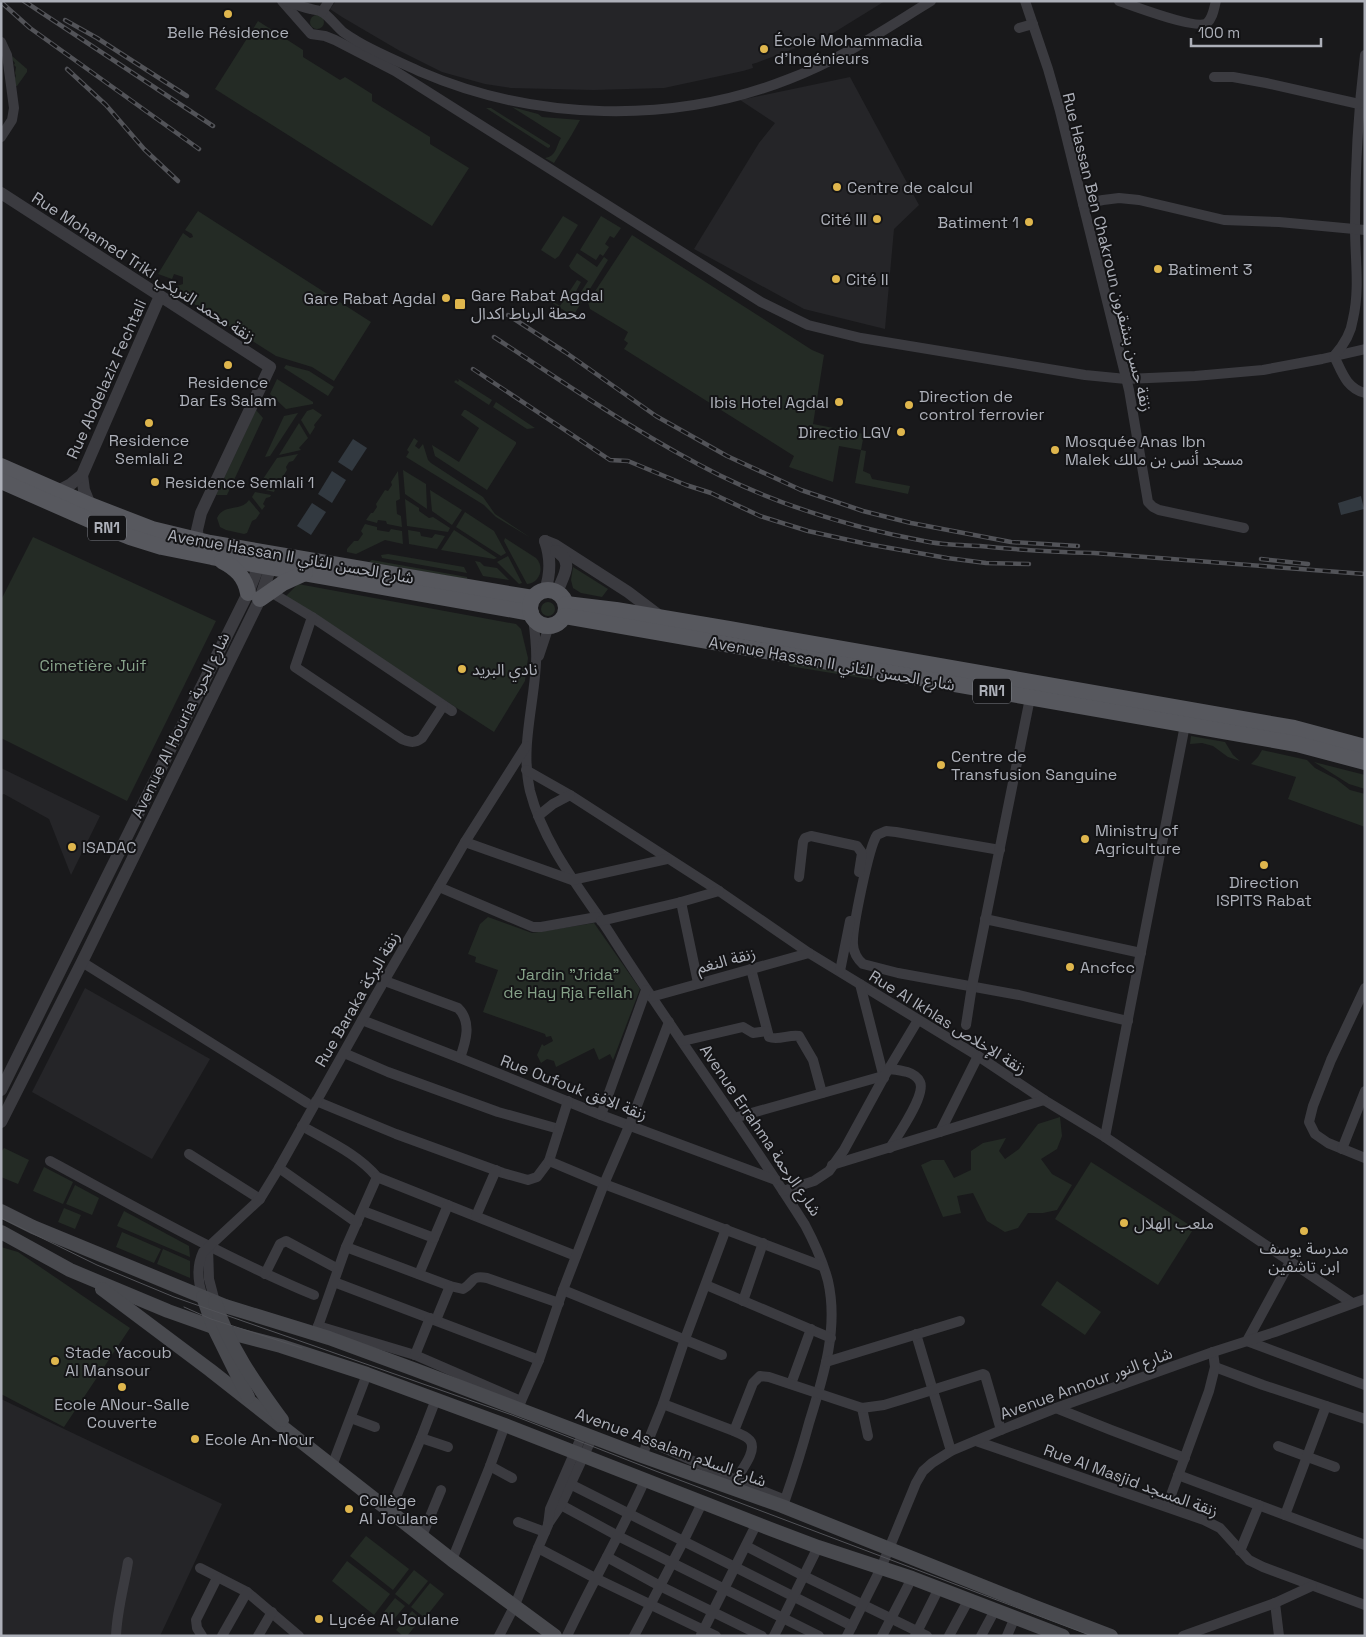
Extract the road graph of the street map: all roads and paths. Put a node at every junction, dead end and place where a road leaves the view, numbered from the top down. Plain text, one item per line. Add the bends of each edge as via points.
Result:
1 (284, 1) edge
2 (329, 1) edge
3 (931, 1) edge
4 (1025, 1) edge
5 (1119, 1) edge
6 (1158, 1) edge
7 (1216, 1) edge
8 (322, 13) junction
9 (1158, 13) junction
10 (1033, 24) junction
11 (305, 28) junction
12 (1019, 28) dead end
13 (320, 35) junction
14 (1, 42) edge
15 (1365, 55) edge
16 (1214, 77) dead end
17 (1359, 104) junction
18 (1, 137) edge
19 (1, 193) edge
20 (1083, 204) junction
21 (1360, 230) edge
22 (160, 296) junction
23 (1365, 349) edge
24 (1334, 356) junction
25 (1126, 379) junction
26 (1365, 393) edge
27 (1, 466) edge
28 (82, 475) junction
29 (1, 481) edge
30 (58, 491) junction
31 (90, 505) junction
32 (1244, 528) dead end
33 (198, 541) junction
34 (218, 558) junction
35 (267, 560) junction
36 (305, 573) junction
37 (259, 594) junction
38 (547, 604) junction
39 (312, 617) junction
40 (663, 618) junction
41 (549, 626) joint
42 (536, 664) junction
43 (1030, 698) junction
44 (1185, 725) junction
45 (526, 745) junction
46 (1365, 747) edge
47 (1365, 762) edge
48 (526, 770) junction
49 (570, 795) junction
50 (538, 816) junction
51 (465, 842) junction
52 (1000, 850) junction
53 (667, 859) junction
54 (799, 878) dead end
55 (572, 880) junction
56 (439, 887) junction
57 (719, 891) junction
58 (681, 902) junction
59 (599, 919) junction
60 (985, 919) junction
61 (809, 953) junction
62 (1141, 953) junction
63 (82, 962) junction
64 (751, 969) junction
65 (840, 971) junction
66 (385, 981) junction
67 (698, 983) junction
68 (860, 984) junction
69 (972, 986) junction
70 (1365, 988) edge
71 (648, 993) junction
72 (362, 1020) junction
73 (918, 1020) junction
74 (1128, 1021) junction
75 (669, 1022) junction
76 (966, 1025) dead end
77 (767, 1031) junction
78 (683, 1041) junction
79 (344, 1052) junction
80 (978, 1056) junction
81 (460, 1058) junction
82 (885, 1074) junction
83 (1, 1090) edge
84 (1365, 1091) edge
85 (822, 1093) junction
86 (1044, 1100) junction
87 (568, 1101) junction
88 (311, 1102) junction
89 (601, 1115) junction
90 (734, 1118) junction
91 (1, 1122) edge
92 (630, 1124) junction
93 (302, 1126) junction
94 (559, 1130) junction
95 (940, 1132) junction
96 (1105, 1138) junction
97 (890, 1148) junction
98 (1342, 1149) junction
99 (189, 1154) dead end
100 (1365, 1158) edge
101 (50, 1161) dead end
102 (549, 1161) junction
103 (832, 1165) junction
104 (279, 1168) junction
105 (496, 1170) junction
106 (377, 1177) junction
107 (776, 1180) junction
108 (604, 1184) junction
109 (783, 1191) junction
110 (260, 1199) junction
111 (448, 1205) junction
112 (1, 1211) edge
113 (363, 1211) junction
114 (476, 1216) junction
115 (357, 1223) junction
116 (726, 1228) junction
117 (1, 1232) edge
118 (434, 1238) junction
119 (764, 1243) junction
120 (208, 1246) junction
121 (346, 1247) junction
122 (576, 1256) junction
123 (1290, 1262) junction
124 (822, 1266) junction
125 (338, 1269) junction
126 (265, 1274) junction
127 (419, 1274) junction
128 (86, 1277) junction
129 (334, 1282) junction
130 (706, 1285) junction
131 (450, 1286) junction
132 (563, 1290) junction
133 (314, 1295) dead end
134 (1365, 1299) edge
135 (210, 1300) junction
136 (743, 1301) junction
137 (559, 1303) junction
138 (1352, 1303) junction
139 (433, 1319) junction
140 (960, 1321) dead end
141 (221, 1330) junction
142 (316, 1330) junction
143 (811, 1330) junction
144 (916, 1334) junction
145 (831, 1338) junction
146 (685, 1339) junction
147 (1247, 1341) junction
148 (1214, 1352) junction
149 (415, 1355) junction
150 (722, 1355) dead end
151 (539, 1360) junction
152 (826, 1362) junction
153 (1215, 1367) junction
154 (367, 1374) junction
155 (791, 1384) junction
156 (1365, 1385) edge
157 (934, 1390) junction
158 (818, 1394) junction
159 (436, 1399) junction
160 (250, 1401) junction
161 (663, 1404) junction
162 (519, 1405) junction
163 (1326, 1406) junction
164 (862, 1408) junction
165 (1056, 1408) junction
166 (351, 1418) junction
167 (1365, 1419) edge
168 (504, 1425) junction
169 (376, 1427) dead end
170 (1001, 1430) junction
171 (734, 1431) junction
172 (291, 1433) junction
173 (588, 1434) junction
174 (868, 1436) dead end
175 (421, 1438) junction
176 (648, 1441) junction
177 (976, 1441) junction
178 (1278, 1446) dead end
179 (448, 1447) dead end
180 (951, 1451) junction
181 (579, 1454) junction
182 (642, 1456) junction
183 (1185, 1458) junction
184 (1307, 1458) junction
185 (332, 1466) junction
186 (490, 1466) junction
187 (1335, 1467) dead end
188 (1178, 1475) junction
189 (512, 1478) dead end
190 (645, 1480) junction
191 (736, 1480) junction
192 (572, 1485) junction
193 (440, 1490) dead end
194 (702, 1503) junction
195 (784, 1503) junction
196 (1259, 1505) junction
197 (561, 1506) junction
198 (1167, 1506) junction
199 (390, 1511) junction
200 (630, 1514) junction
201 (1285, 1515) junction
202 (518, 1522) dead end
203 (757, 1523) junction
204 (546, 1529) junction
205 (422, 1536) junction
206 (618, 1536) junction
207 (683, 1542) junction
208 (746, 1546) junction
209 (1365, 1546) edge
210 (818, 1547) junction
211 (538, 1548) junction
212 (888, 1549) junction
213 (1240, 1552) junction
214 (607, 1557) junction
215 (452, 1560) junction
216 (128, 1562) dead end
217 (672, 1562) junction
218 (736, 1567) junction
219 (200, 1568) dead end
220 (881, 1568) junction
221 (804, 1576) junction
222 (217, 1578) junction
223 (595, 1578) junction
224 (912, 1578) junction
225 (660, 1586) junction
226 (1312, 1586) junction
227 (939, 1588) junction
228 (724, 1589) junction
229 (247, 1592) junction
230 (794, 1597) junction
231 (969, 1599) junction
232 (1275, 1603) junction
233 (651, 1604) junction
234 (515, 1605) junction
235 (863, 1605) junction
236 (1365, 1605) edge
237 (995, 1610) junction
238 (713, 1611) junction
239 (272, 1612) junction
240 (1015, 1617) junction
241 (784, 1618) junction
242 (891, 1618) junction
243 (852, 1626) junction
244 (1040, 1632) edge
245 (702, 1633) edge
246 (916, 1633) edge
247 (297, 1635) edge
248 (1060, 1635) edge
249 (116, 1636) edge
250 (202, 1636) edge
251 (222, 1636) edge
252 (258, 1636) edge
253 (499, 1636) edge
254 (555, 1636) edge
255 (567, 1636) edge
256 (634, 1636) edge
257 (716, 1636) edge
258 (762, 1636) edge
259 (774, 1636) edge
260 (819, 1636) edge
261 (847, 1636) edge
262 (882, 1636) edge
263 (927, 1636) edge
264 (949, 1636) edge
265 (982, 1636) edge
266 (1006, 1636) edge
267 (1111, 1636) edge
268 (1183, 1636) edge
269 (1279, 1636) edge

1 - 8 street
1 - 11 street
2 - 8 street
3 - 8 street via 849,51 790,79 703,103 627,111 554,107 480,92 387,56 345,34
4 - 10 street, Rue Hassan Ben Chakroun زنقة حسن بنشقرون
5 - 9 street
6 - 9 street
7 - 9 street via 1211,17 1201,25
8 - 11 street via 307,15
8 - 13 street via 328,27
10 - 12 street
10 - 20 street, Rue Hassan Ben Chakroun زنقة حسن بنشقرون
11 - 13 street via 311,34
13 - 25 street via 395,71 761,302 808,325 896,344 1085,376
14 - 18 street via 7,55 14,112
15 - 17 street
16 - 17 street via 1266,83
17 - 21 street
19 - 22 street, Rue Mohamed Triki زنقة محمد التريكي
20 - 21 street via 1119,198 1224,220
20 - 25 street, Rue Hassan Ben Chakroun زنقة حسن بنشقرون
21 - 24 street via 1354,318 1349,335
22 - 28 street, Rue Abdelaziz Fechtali
22 - 33 street, Rue Mohamed Triki زنقة محمد التريكي via 270,367 202,513 197,530
23 - 24 street
24 - 25 street via 1263,370
24 - 26 street via 1345,380 1352,388
25 - 32 street, Rue Hassan Ben Chakroun زنقة حسن بنشقرون via 1150,505 1159,510
27 - 30 main road, Avenue Hassan II شارع الحسن الثاني / RN1
28 - 30 street
28 - 31 street
29 - 34 main road, Avenue Hassan II شارع الحسن الثاني / RN1 via 130,537
30 - 31 main road, Avenue Hassan II شارع الحسن الثاني / RN1
31 - 33 main road, Avenue Hassan II شارع الحسن الثاني / RN1 via 152,529
33 - 35 main road, Avenue Hassan II شارع الحسن الثاني / RN1
34 - 35 main road, Avenue Hassan II شارع الحسن الثاني / RN1
34 - 37 main road via 238,571
35 - 36 main road, Avenue Hassan II شارع الحسن الثاني / RN1
35 - 37 street, Avenue Al Houria شارع الحرية
35 - 38 main road, Avenue Hassan II شارع الحسن الثاني / RN1
36 - 37 main road
36 - 38 main road, Avenue Hassan II شارع الحسن الثاني / RN1
37 - 39 street
37 - 63 street, Avenue Al Houria شارع الحرية
37 - 83 street, Avenue Al Houria شارع الحرية via 135,817
38 - 40 main road, Avenue Hassan II شارع الحسن الثاني / RN1
38 - 40 street via 566,570 567,561 545,541 628,592
38 - 41 main road, RN1 via 542,625
38 - 42 street, Avenue Errahma شارع الرحمة
38 - 43 main road, Avenue Hassan II شارع الحسن الثاني / RN1
39 - 39 street via 447,709 422,738 411,743 402,739 295,667
40 - 46 main road, Avenue Hassan II شارع الحسن الثاني / RN1 via 1294,728
41 - 42 street, Avenue Errahma شارع الرحمة
42 - 45 street, Avenue Errahma شارع الرحمة
43 - 44 main road, Avenue Hassan II شارع الحسن الثاني / RN1
43 - 52 street
44 - 47 main road, Avenue Hassan II شارع الحسن الثاني / RN1 via 1297,744
44 - 62 street
45 - 48 street, Avenue Errahma شارع الرحمة
45 - 51 street, Rue Baraka زنقة البركة
48 - 49 street, Rue Al Ikhlas زنقة الإخلاص
48 - 50 street, Avenue Errahma شارع الرحمة
49 - 50 street
49 - 53 street, Rue Al Ikhlas زنقة الإخلاص
50 - 55 street, Avenue Errahma شارع الرحمة
51 - 55 street
51 - 56 street, Rue Baraka زنقة البركة
52 - 60 street
52 - 69 street via 886,831 874,839 865,873 853,944 859,961 898,973
53 - 55 street
53 - 57 street, Rue Al Ikhlas زنقة الإخلاص
54 - 65 street via 803,842 808,836 839,841 860,849 860,868
55 - 59 street, Avenue Errahma شارع الرحمة
56 - 59 street via 533,927
56 - 66 street, Rue Baraka زنقة البركة
57 - 58 street
57 - 61 street, Rue Al Ikhlas زنقة الإخلاص
58 - 59 street
58 - 67 street
59 - 71 street, Avenue Errahma شارع الرحمة
60 - 62 street
60 - 69 street
61 - 64 street, زنقة النغم
61 - 65 street, Rue Al Ikhlas زنقة الإخلاص
62 - 74 street
63 - 88 street
63 - 91 street, Avenue Al Houria شارع الحرية
64 - 67 street, زنقة النغم
64 - 77 street
65 - 68 street, Rue Al Ikhlas زنقة الإخلاص
66 - 72 street, Rue Baraka زنقة البركة
66 - 81 street via 462,1012 467,1029
67 - 71 street, زنقة النغم
68 - 73 street, Rue Al Ikhlas زنقة الإخلاص
68 - 82 street
69 - 74 street
69 - 76 street
70 - 98 street via 1331,1060 1309,1122 1315,1134
71 - 75 street, Avenue Errahma شارع الرحمة
71 - 89 street
72 - 79 street, Rue Baraka زنقة البركة
72 - 81 street, Rue Oufouk زنقة الافق
73 - 80 street, Rue Al Ikhlas زنقة الإخلاص
73 - 82 street
74 - 96 street
75 - 78 street, Avenue Errahma شارع الرحمة
75 - 92 street
77 - 78 street via 753,1034 743,1027
77 - 85 street via 771,1038 799,1036 813,1060
78 - 90 street, Avenue Errahma شارع الرحمة
79 - 88 street, Rue Baraka زنقة البركة
79 - 94 street via 388,1072 498,1112
80 - 86 street, Rue Al Ikhlas زنقة الإخلاص
80 - 95 street
81 - 87 street, Rue Oufouk زنقة الافق
82 - 85 street
82 - 97 street via 904,1071 914,1075 920,1082 921,1092
82 - 103 street via 844,1150
84 - 98 street
85 - 90 street
86 - 95 street
86 - 96 street, Rue Al Ikhlas زنقة الإخلاص
87 - 89 street, Rue Oufouk زنقة الافق
87 - 94 street
88 - 93 street, Rue Baraka زنقة البركة
88 - 105 street
89 - 92 street, Rue Oufouk زنقة الافق
90 - 107 street, Avenue Errahma شارع الرحمة
92 - 107 street, Rue Oufouk زنقة الافق
92 - 108 street
93 - 104 street, Rue Baraka زنقة البركة
93 - 106 street via 356,1158
94 - 102 street
95 - 97 street
96 - 123 street, Rue Al Ikhlas زنقة الإخلاص
97 - 103 street
98 - 100 street
99 - 110 street
101 - 120 street
102 - 105 street via 533,1180
102 - 108 street
103 - 109 street via 814,1181
104 - 110 street, Rue Baraka زنقة البركة
104 - 115 street
105 - 114 street
106 - 111 street
106 - 113 street
107 - 109 street, Avenue Errahma شارع الرحمة
108 - 116 street
108 - 122 street
109 - 124 street, Avenue Errahma شارع الرحمة via 813,1240
110 - 120 street, Rue Baraka زنقة البركة
111 - 114 street
111 - 118 street
112 - 135 main road, Avenue Assalam شارع السلام
113 - 115 street
113 - 118 street
114 - 122 street
115 - 121 street
116 - 119 street
116 - 130 street
117 - 128 main road
118 - 127 street
119 - 124 street
119 - 136 street
120 - 126 street
120 - 135 street
120 - 135 street, Rue Baraka زنقة البركة via 201,1256 198,1276
121 - 125 street
121 - 127 street
122 - 132 street
123 - 138 street, Rue Al Ikhlas زنقة الإخلاص
123 - 147 street
124 - 145 street, Avenue Errahma شارع الرحمة via 831,1301
125 - 126 street via 284,1241
125 - 129 street
126 - 133 street
127 - 131 street
128 - 141 main road
128 - 160 main road
129 - 139 street
129 - 142 street
130 - 136 street
130 - 146 street
131 - 137 street via 463,1289 479,1276
131 - 139 street
132 - 137 street
132 - 146 street
134 - 138 street, Avenue Annour شارع النور
135 - 141 main road
135 - 142 main road, Avenue Assalam شارع السلام
136 - 143 street
137 - 151 street
138 - 147 street, Avenue Annour شارع النور
139 - 149 street
139 - 151 street
140 - 144 street
141 - 154 main road
141 - 160 main road
141 - 172 main road
142 - 149 street
142 - 162 main road, Avenue Assalam شارع السلام
143 - 145 street
143 - 155 street
144 - 152 street
144 - 157 street
145 - 152 street, Avenue Errahma شارع الرحمة
146 - 150 street
146 - 161 street
147 - 148 street, Avenue Annour شارع النور
147 - 156 street
148 - 153 street
148 - 165 street, Avenue Annour شارع النور
149 - 162 street
151 - 162 street
152 - 158 street, Avenue Errahma شارع الرحمة
153 - 163 street
153 - 183 street
154 - 159 main road
154 - 166 street
155 - 158 street
155 - 171 street via 758,1377
157 - 164 street
157 - 170 street via 984,1374
157 - 180 street
158 - 164 street
158 - 195 street, Avenue Errahma شارع الرحمة
159 - 168 main road
159 - 175 street
160 - 172 main road
161 - 171 street
161 - 176 street
162 - 173 main road, Avenue Assalam شارع السلام
163 - 167 street
163 - 184 street
164 - 174 street
165 - 170 street, Avenue Annour شارع النور
165 - 183 street
166 - 169 street
166 - 185 street
168 - 181 main road
168 - 186 street
170 - 177 street, Avenue Annour شارع النور
171 - 191 street via 747,1437 752,1448
172 - 185 main road
173 - 181 street
173 - 182 main road, Avenue Assalam شارع السلام
175 - 179 street
175 - 199 street
176 - 182 street
176 - 191 street
177 - 180 street, Avenue Annour شارع النور
177 - 198 street, Rue Al Masjid زنقة المسجد
178 - 184 street
180 - 212 street, Avenue Annour شارع النور via 923,1471
181 - 190 main road
181 - 192 street
181 - 204 street via 550,1509
182 - 195 main road, Avenue Assalam شارع السلام
183 - 188 street
184 - 187 street
184 - 201 street
185 - 199 main road
186 - 189 street
186 - 215 street
188 - 196 street
188 - 198 street
190 - 194 main road
190 - 200 street
191 - 195 street
192 - 197 street
192 - 200 street
193 - 205 street
194 - 203 main road
194 - 207 street
195 - 212 main road, Avenue Assalam شارع السلام
196 - 201 street
196 - 213 street
197 - 204 street
197 - 206 street
198 - 213 street, Rue Al Masjid زنقة المسجد via 1214,1524
199 - 205 main road
200 - 206 street
200 - 207 street
201 - 209 street
202 - 204 street
203 - 208 street
203 - 210 main road
204 - 211 street
205 - 215 main road
206 - 214 street
206 - 217 street
207 - 217 street
207 - 218 street
208 - 218 street
208 - 221 street
210 - 220 main road
210 - 221 street
211 - 223 street
211 - 234 street
212 - 220 street, Avenue Annour شارع النور
212 - 267 main road, Avenue Assalam شارع السلام
213 - 226 street, Rue Al Masjid زنقة المسجد via 1263,1567
214 - 223 street
214 - 225 street
215 - 234 main road
216 - 249 street via 116,1619
217 - 225 street
217 - 228 street
218 - 228 street
218 - 230 street
219 - 222 street
220 - 224 main road
220 - 235 street, Avenue Annour شارع النور
221 - 230 street
221 - 235 street
222 - 229 street
222 - 250 street via 196,1620
223 - 233 street
223 - 255 street
224 - 227 main road
224 - 242 street
225 - 233 street
225 - 238 street
226 - 232 street
226 - 236 street, Rue Al Masjid زنقة المسجد
227 - 231 main road
227 - 246 street
228 - 238 street
228 - 241 street
229 - 239 street
229 - 251 street
230 - 241 street
230 - 243 street
231 - 237 main road
231 - 264 street
232 - 268 street
232 - 269 street
233 - 245 street
233 - 256 street
234 - 253 street
234 - 254 main road
235 - 242 street
235 - 243 street, Avenue Annour شارع النور
237 - 240 main road
237 - 265 street
238 - 245 street
238 - 258 street
239 - 247 street
239 - 252 street
240 - 244 main road
240 - 266 street
241 - 259 street
241 - 260 street
242 - 246 street
242 - 262 street
243 - 261 street, Avenue Annour شارع النور
244 - 248 main road
245 - 257 street
246 - 263 street

